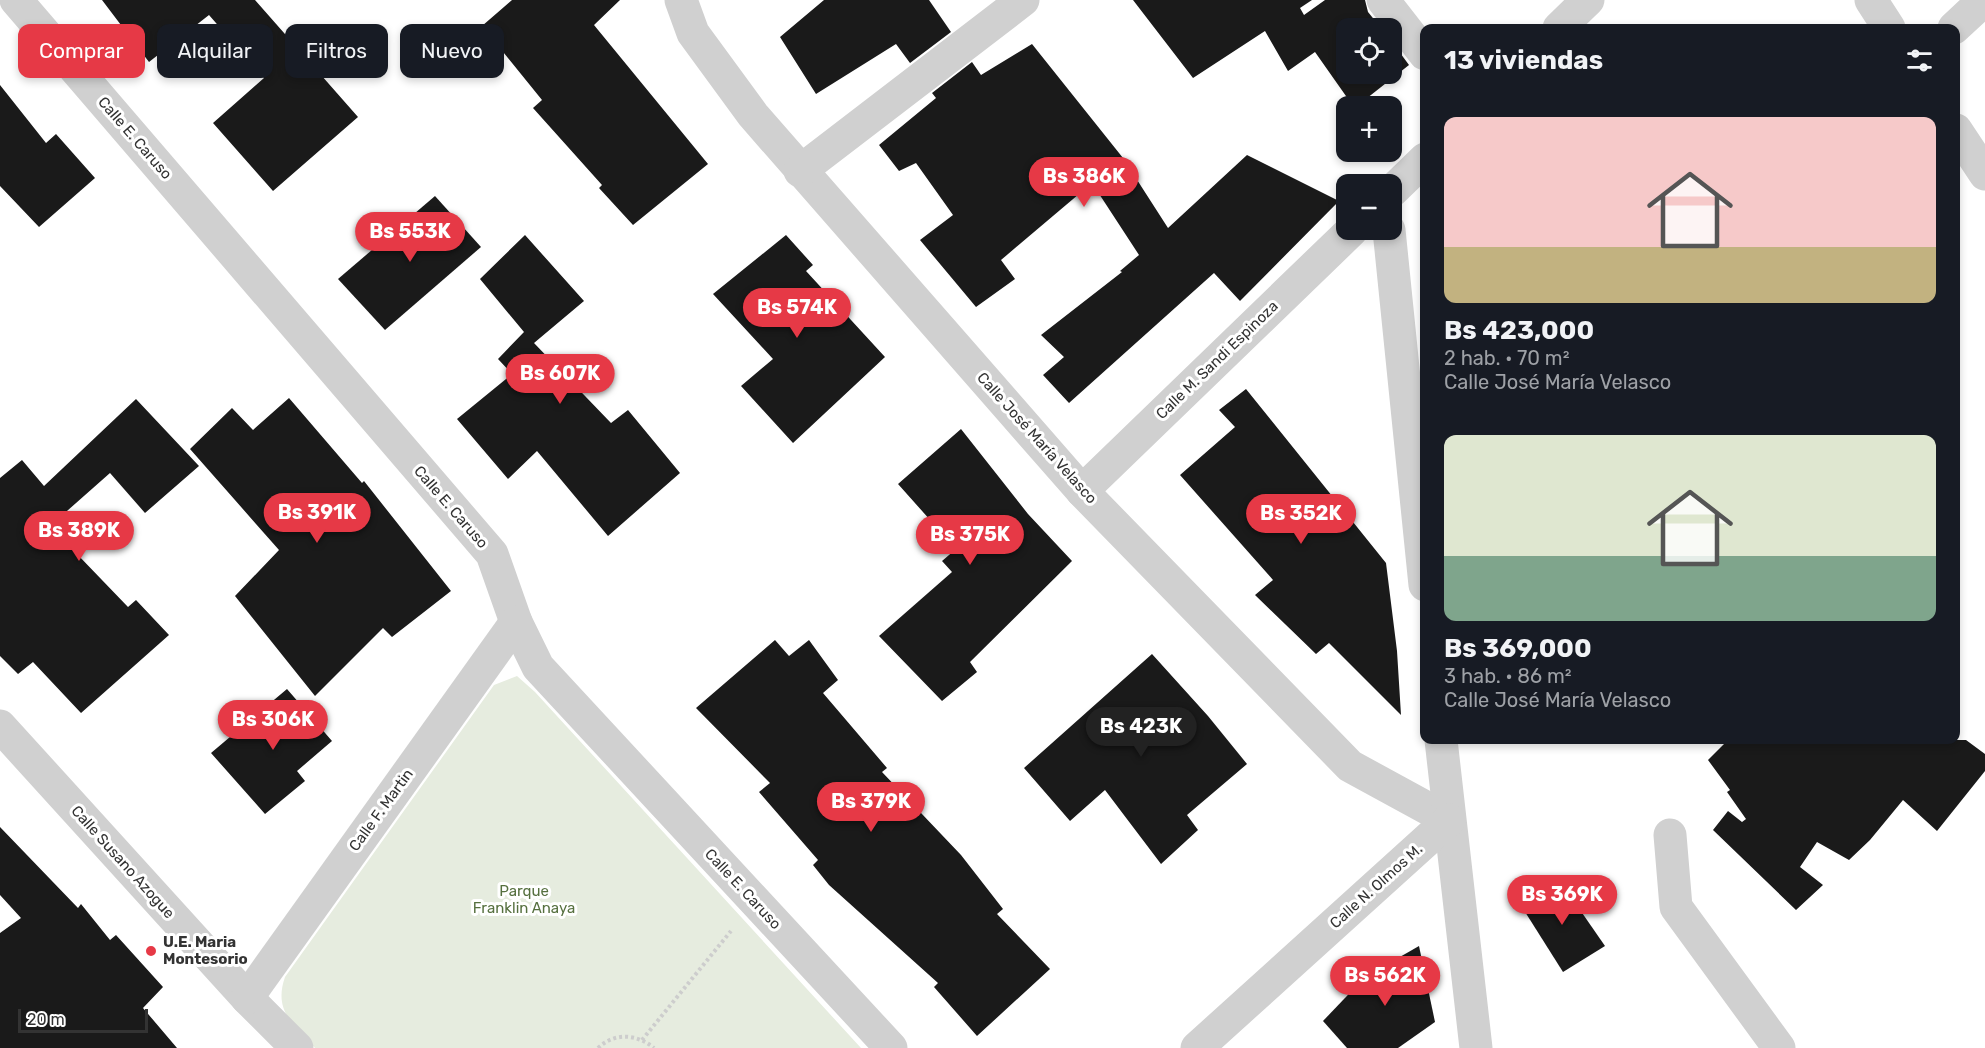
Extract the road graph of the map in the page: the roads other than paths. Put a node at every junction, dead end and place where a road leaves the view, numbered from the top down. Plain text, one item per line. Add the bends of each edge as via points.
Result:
1 (16, 0) edge
2 (681, 0) edge
3 (1023, 0) edge
4 (1383, 0) edge
5 (1588, 0) edge
6 (1871, 0) edge
7 (1984, 0) edge
8 (1563, 24) edge
9 (1886, 24) edge
10 (1958, 24) edge
11 (1420, 48) edge
12 (1960, 136) edge
13 (1420, 164) edge
14 (800, 171) junction
15 (1985, 174) edge
16 (1402, 181) edge
17 (1342, 240) edge
18 (1390, 240) edge
19 (1082, 491) junction
20 (1420, 536) edge
21 (516, 622) junction
22 (0, 726) edge
23 (1441, 744) edge
24 (1449, 820) junction
25 (1670, 834) dead end
26 (247, 998) junction
27 (297, 1048) edge
28 (891, 1048) edge
29 (1197, 1048) edge
30 (1476, 1048) edge
31 (1779, 1048) edge

1 - 21 street, Calle E. Caruso via 492,554
2 - 14 street, Calle José María Velasco via 693,33
3 - 14 street
4 - 11 street
5 - 8 street
6 - 9 street
7 - 10 street
12 - 15 street
13 - 16 street
14 - 19 street, Calle José María Velasco
17 - 19 street, Calle M. Sandi Espinoza
18 - 20 street
19 - 24 street, Calle José María Velasco via 1350,766
21 - 26 street, Calle F. Martin
21 - 28 street, Calle E. Caruso via 538,667
22 - 26 street, Calle Susano Azogue
23 - 24 street
24 - 29 street, Calle N. Olmos M.
24 - 30 street
25 - 31 street via 1676,907
26 - 27 street, Calle Susano Azogue

